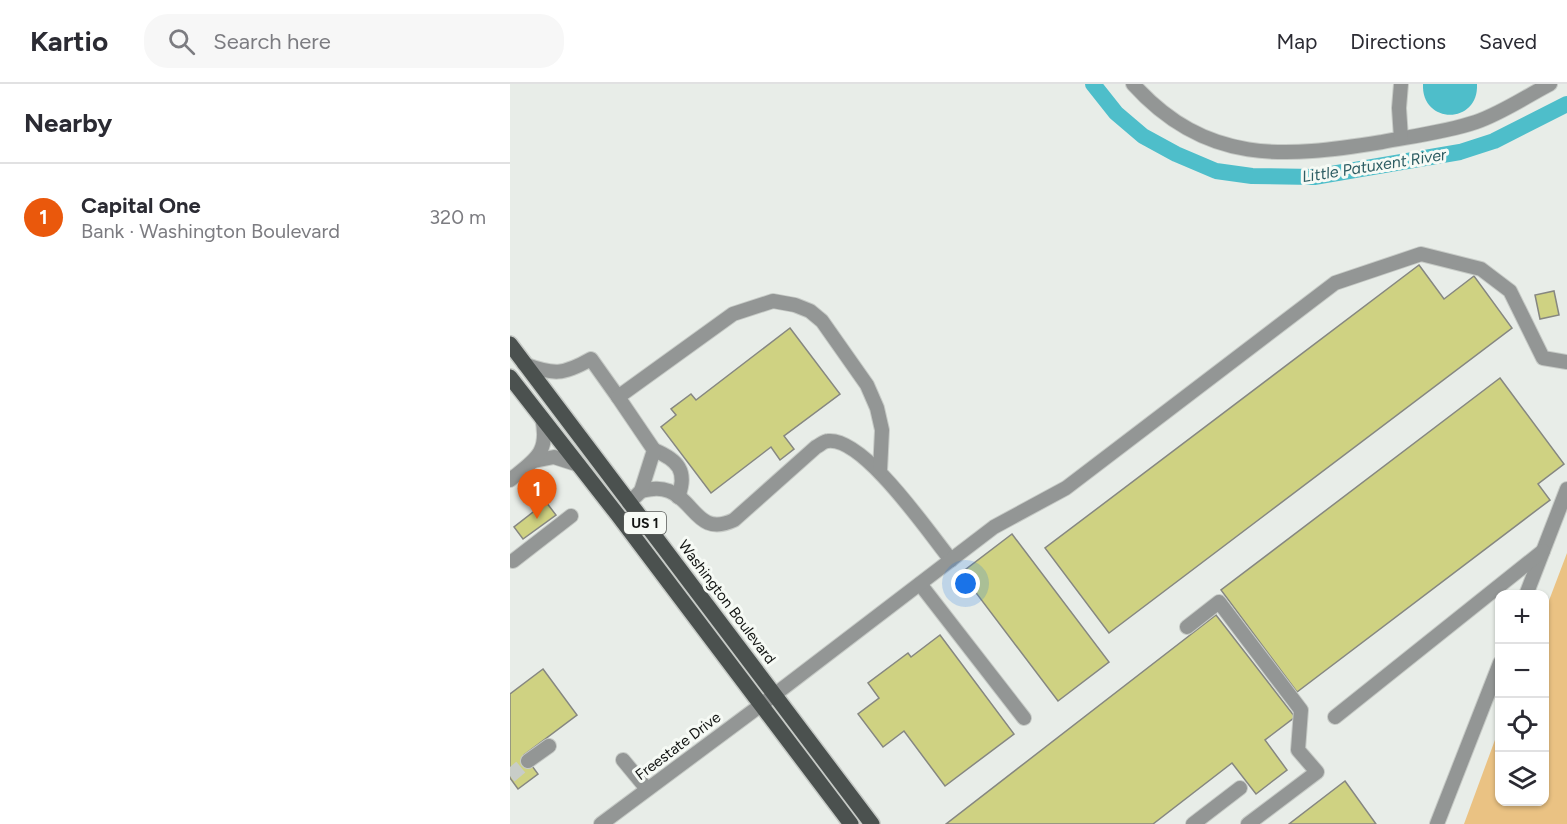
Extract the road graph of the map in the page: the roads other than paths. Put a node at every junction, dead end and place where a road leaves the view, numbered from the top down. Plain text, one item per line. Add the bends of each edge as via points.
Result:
1 (1133, 84) edge
2 (1401, 84) edge
3 (1550, 84) edge
4 (1401, 138) junction
5 (510, 344) edge
6 (1567, 362) edge
7 (524, 364) junction
8 (510, 377) edge
9 (618, 397) junction
10 (542, 418) junction
11 (654, 450) junction
12 (534, 461) junction
13 (579, 465) junction
14 (880, 471) junction
15 (510, 480) edge
16 (1567, 489) edge
17 (641, 491) junction
18 (678, 497) junction
19 (630, 503) junction
20 (571, 516) dead end
21 (1543, 551) junction
22 (951, 560) junction
23 (513, 561) dead end
24 (920, 584) junction
25 (1528, 590) edge
26 (1187, 627) dead end
27 (1495, 676) edge
28 (774, 694) junction
29 (761, 705) junction
30 (1335, 717) dead end
31 (1024, 718) dead end
32 (549, 746) dead end
33 (623, 760) dead end
34 (528, 761) tunnel mouth
35 (1240, 788) dead end
36 (647, 789) junction
37 (600, 824) edge
38 (851, 824) edge
39 (872, 824) edge
40 (1193, 824) edge
41 (1248, 824) edge
42 (1437, 824) edge

1 - 4 street via 1172,119 1235,148 1284,153
2 - 4 street
3 - 4 street via 1478,121
5 - 7 main road, Washington Boulevard / US 1
6 - 22 street, Freestate Drive via 1543,358 1510,291 1481,269 1421,254 1335,283 1066,488 994,527
7 - 9 street via 562,373 591,359
7 - 19 main road, Washington Boulevard / US 1
8 - 10 main road, US 1
9 - 11 street
9 - 14 street via 733,314 773,301 795,304 822,321 867,385 882,430
10 - 12 street via 545,442
10 - 13 main road, US 1
11 - 17 street
11 - 18 street via 671,458 682,473
12 - 13 street via 554,458
12 - 15 street
13 - 29 main road, US 1
14 - 18 street via 852,448 827,441 725,524 705,522
14 - 22 street
16 - 21 street
17 - 18 street via 667,489
17 - 19 street
19 - 28 main road, Washington Boulevard / US 1
20 - 23 street
21 - 25 street
21 - 30 street
22 - 24 street, Freestate Drive
24 - 28 street, Freestate Drive
24 - 31 street
26 - 41 street via 1219,602 1301,710 1298,750 1317,772
27 - 42 street
28 - 29 street, Freestate Drive
28 - 39 main road, Washington Boulevard / US 1
29 - 36 street, Freestate Drive
29 - 38 main road, US 1
32 - 34 street
33 - 36 street
35 - 40 street
36 - 37 street, Freestate Drive

